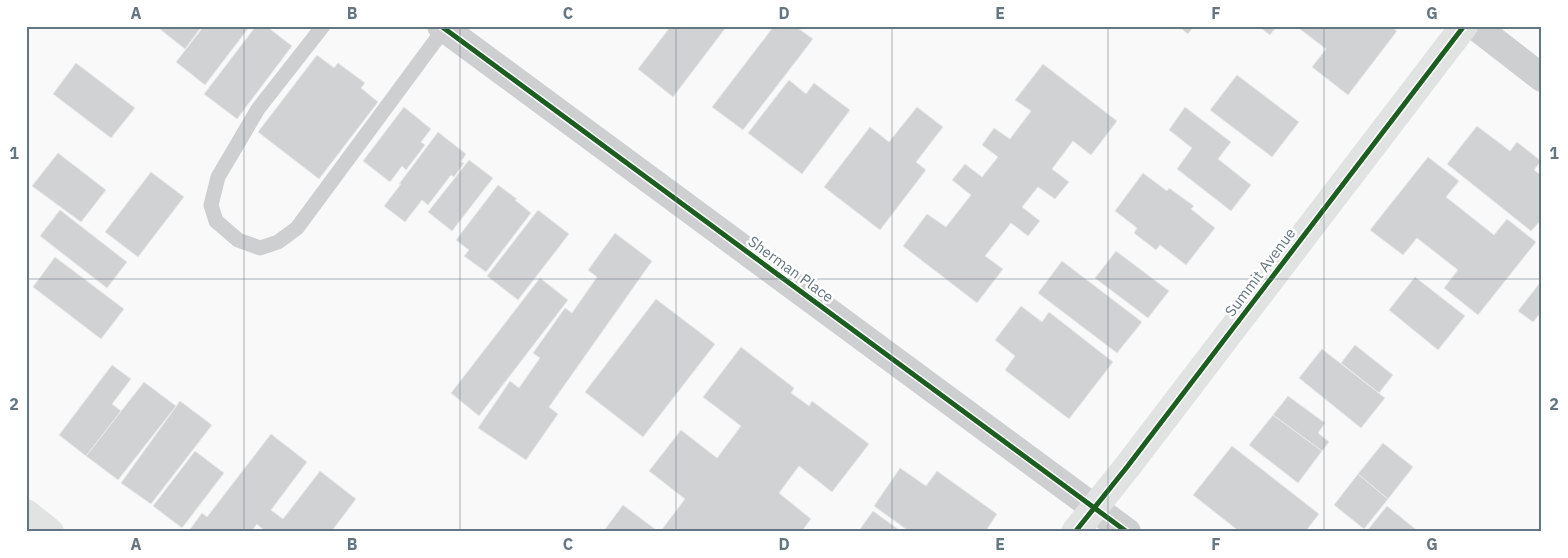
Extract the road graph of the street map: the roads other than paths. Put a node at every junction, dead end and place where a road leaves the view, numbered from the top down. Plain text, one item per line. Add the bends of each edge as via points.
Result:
1 (323, 26) edge
2 (1464, 26) edge
3 (1475, 26) edge
4 (442, 27) edge
5 (1542, 78) edge
6 (1095, 508) junction
7 (26, 513) edge
8 (50, 532) edge
9 (1075, 532) edge
10 (1127, 532) edge

1 - 4 lane via 258,109 218,177 211,205 216,220 238,240 260,248 278,242 297,228
2 - 6 street, Summit Avenue
3 - 5 street
4 - 6 street, Sherman Place
6 - 9 street, Summit Avenue
6 - 10 street, Sherman Place
7 - 8 street

